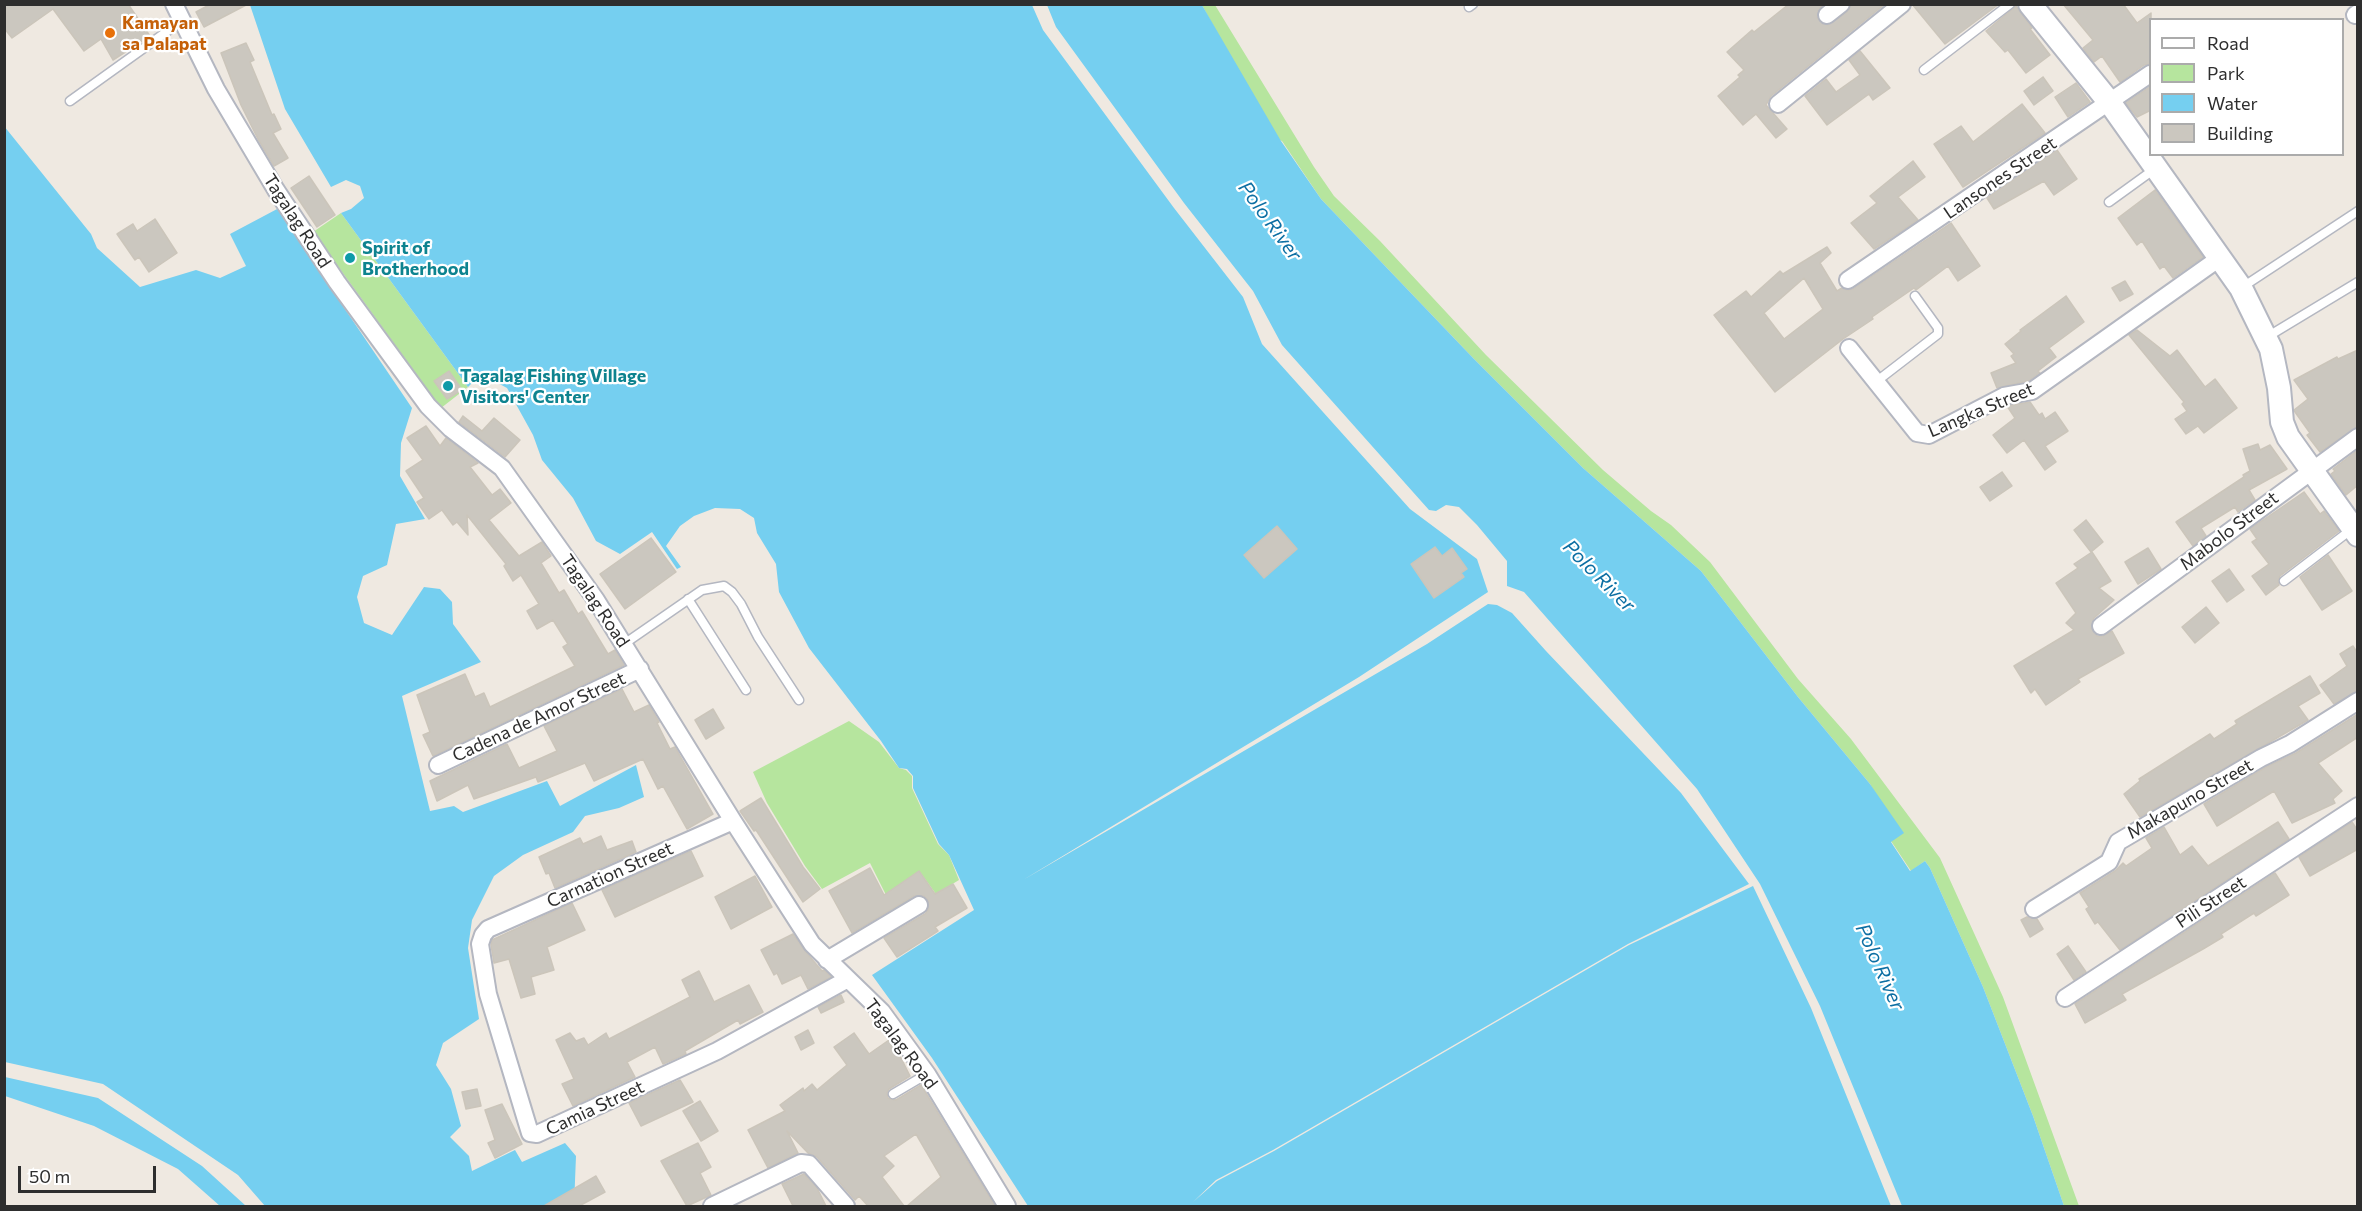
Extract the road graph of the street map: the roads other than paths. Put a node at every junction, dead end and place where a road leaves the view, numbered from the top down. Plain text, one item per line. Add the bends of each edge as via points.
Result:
1 (174, 4) edge
2 (1840, 4) edge
3 (1902, 4) edge
4 (2010, 4) edge
5 (2031, 4) edge
6 (1827, 15) dead end
7 (183, 20) junction
8 (1924, 70) dead end
9 (2149, 75) edge
10 (70, 101) dead end
11 (2110, 103) junction
12 (1778, 104) dead end
13 (2156, 167) junction
14 (2109, 202) dead end
15 (2358, 211) edge
16 (2221, 257) junction
17 (1848, 280) dead end
18 (2358, 282) edge
19 (2241, 288) junction
20 (1915, 296) dead end
21 (2267, 338) junction
22 (1849, 348) dead end
23 (1877, 381) junction
24 (2358, 437) edge
25 (2310, 470) junction
26 (2356, 530) edge
27 (2284, 581) dead end
28 (688, 599) junction
29 (2101, 626) dead end
30 (624, 644) junction
31 (640, 669) junction
32 (746, 690) dead end
33 (799, 700) dead end
34 (2358, 701) edge
35 (438, 765) dead end
36 (2358, 806) edge
37 (733, 821) junction
38 (919, 905) dead end
39 (2034, 909) dead end
40 (488, 929) joint
41 (827, 960) junction
42 (848, 979) junction
43 (2065, 998) dead end
44 (927, 1074) junction
45 (893, 1094) dead end
46 (712, 1206) edge
47 (846, 1206) edge
48 (1007, 1206) edge

1 - 7 street, Tagalag Road
2 - 6 street
3 - 12 street
4 - 8 lane
5 - 11 main road
7 - 10 lane
7 - 30 street, Tagalag Road via 216,89 337,282 428,406 502,468
9 - 11 street, Lansones Street
11 - 13 main road
11 - 17 street, Lansones Street
13 - 14 lane
13 - 16 main road
15 - 19 lane
16 - 19 main road
16 - 23 street, Langka Street via 2032,391 2004,396 1929,435 1917,433
18 - 21 lane
19 - 21 main road
20 - 23 lane via 1938,328 1938,334
21 - 25 main road via 2282,422
22 - 23 street, Langka Street
24 - 25 street, Mabolo Street
25 - 26 main road
25 - 29 street, Mabolo Street
26 - 27 lane
28 - 30 lane
28 - 32 lane
28 - 33 lane via 717,586 732,591
30 - 31 street, Tagalag Road
31 - 35 street, Cadena de Amor Street
31 - 37 street, Tagalag Road
34 - 39 street, Makapuno Street via 2118,842 2109,862
36 - 43 street, Pili Street
37 - 40 street, Carnation Street
37 - 41 street, Tagalag Road via 812,944
38 - 41 street
40 - 42 street, Camia Street via 480,944 488,994 530,1133 534,1135 717,1051
41 - 42 street, Tagalag Road
42 - 44 street, Tagalag Road via 882,1012
44 - 45 lane
44 - 48 street, Tagalag Road
46 - 47 street via 801,1163 809,1164

